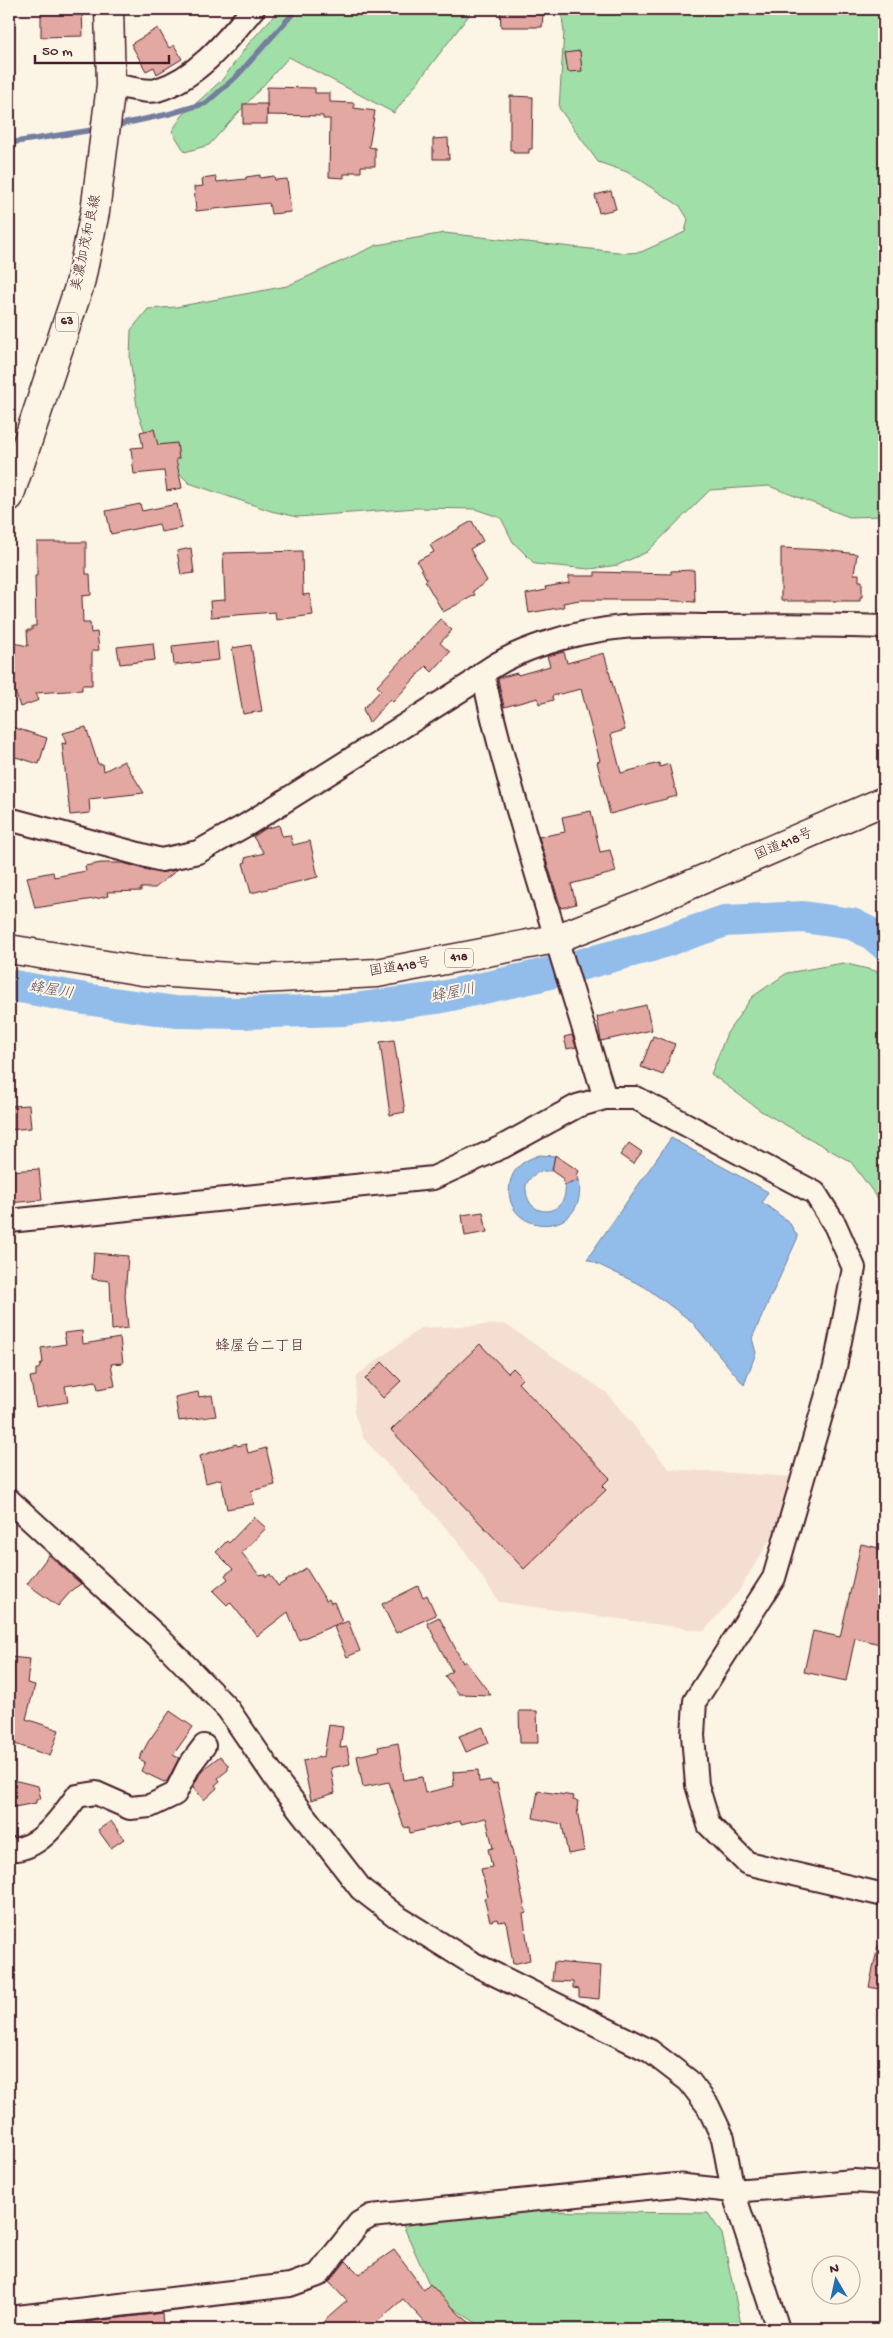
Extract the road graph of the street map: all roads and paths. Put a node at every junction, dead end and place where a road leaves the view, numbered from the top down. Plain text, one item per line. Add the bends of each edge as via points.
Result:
1 (109, 9) edge
2 (253, 9) edge
3 (110, 95) junction
4 (9, 498) edge
5 (884, 627) edge
6 (483, 674) junction
7 (884, 801) edge
8 (9, 819) edge
9 (555, 939) junction
10 (9, 949) edge
11 (605, 1098) junction
12 (9, 1221) edge
13 (9, 1500) edge
14 (204, 1746) dead end
15 (9, 1849) edge
16 (884, 1895) edge
17 (884, 2183) edge
18 (733, 2191) junction
19 (9, 2318) edge
20 (778, 2329) edge

1 - 3 main road, 美濃加茂和良線 / 63
2 - 3 street via 224,44 187,75 155,91
3 - 4 main road, 美濃加茂和良線 / 63 via 95,212 80,284
5 - 6 street via 814,624 622,627 565,638 521,652
6 - 8 street via 290,798 198,852 161,860
6 - 9 street via 491,717
7 - 9 main road, 国道418号 / 418 via 641,906
9 - 10 main road, 国道418号 / 418 via 377,973 259,979 142,971
9 - 11 street
11 - 12 street via 577,1106 502,1147 433,1178
11 - 16 street via 636,1098 815,1193 835,1225 854,1268 835,1367 774,1578 695,1701 693,1735 697,1785 709,1825 747,1863
13 - 18 street via 159,1638 228,1709 278,1782 361,1889 396,1916 472,1963 650,2051 688,2081 708,2106 723,2138
14 - 15 street via 174,1794 150,1806 130,1808 96,1793 77,1796 33,1844
17 - 18 street via 854,2181
18 - 19 street via 676,2185 371,2216 359,2223 318,2275 290,2285
18 - 20 street

